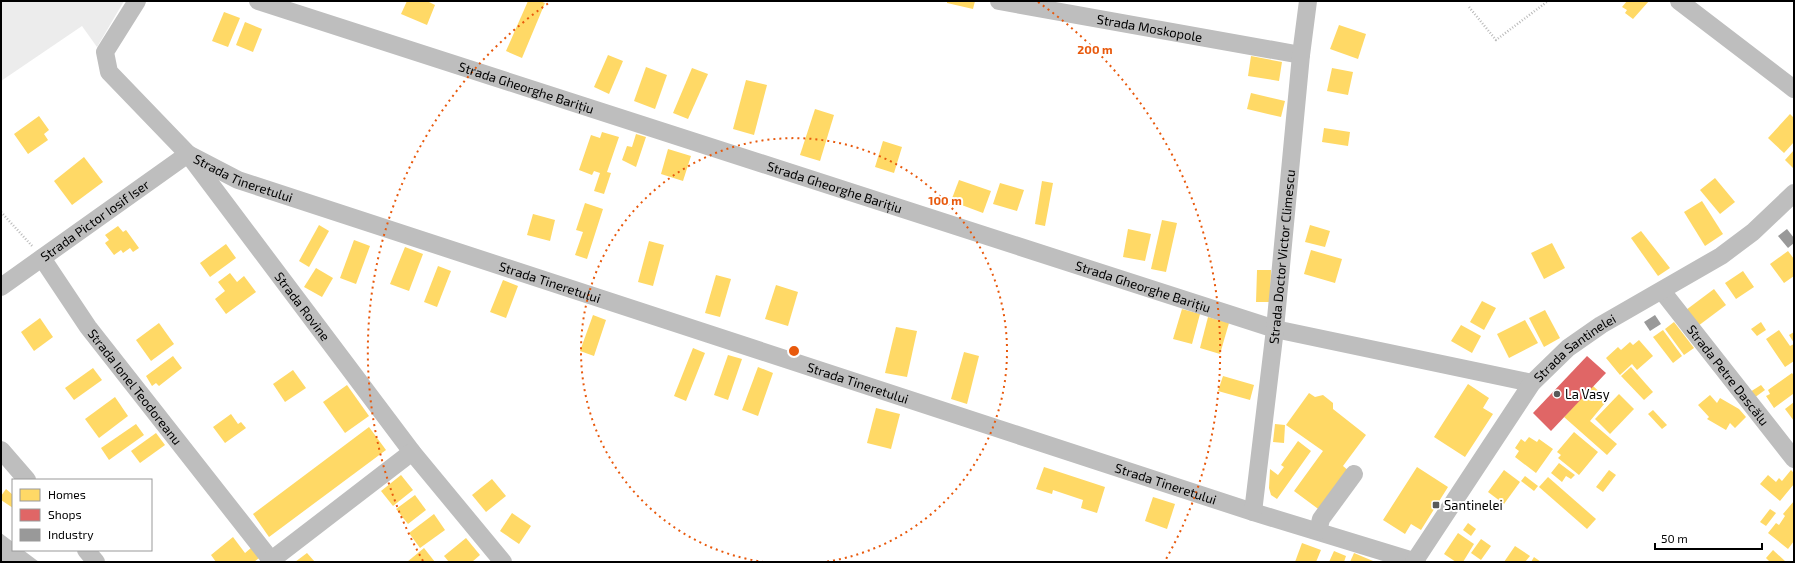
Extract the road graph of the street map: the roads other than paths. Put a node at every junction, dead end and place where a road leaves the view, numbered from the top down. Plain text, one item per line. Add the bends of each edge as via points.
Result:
1 (137, 1) edge
2 (258, 1) edge
3 (998, 1) edge
4 (1308, 1) edge
5 (1679, 1) edge
6 (1301, 55) junction
7 (1794, 89) edge
8 (188, 154) junction
9 (1794, 193) edge
10 (42, 258) junction
11 (1, 287) edge
12 (1662, 291) junction
13 (1275, 329) junction
14 (1532, 383) junction
15 (1, 450) edge
16 (412, 452) junction
17 (1794, 459) edge
18 (1354, 474) dead end
19 (26, 479) edge
20 (1253, 512) junction
21 (1318, 532) junction
22 (87, 551) edge
23 (270, 561) edge
24 (500, 561) edge
25 (96, 562) edge
26 (1415, 562) edge

1 - 8 street, Strada Rovine via 105,52 109,72
2 - 13 street, Strada Gheorghe Barițiu
3 - 6 street, Strada Moskopole
4 - 6 street, Strada Doctor Victor Climescu
5 - 7 street
6 - 13 street, Strada Doctor Victor Climescu
8 - 10 street, Strada Pictor Iosif Iser
8 - 16 street, Strada Rovine
8 - 20 street, Strada Tineretului via 238,180
9 - 12 street, Strada Santinelei via 1753,232 1721,256
10 - 11 street, Strada Pictor Iosif Iser
10 - 23 street, Strada Ionel Teodoreanu via 88,327
12 - 14 street, Strada Santinelei via 1573,344
12 - 17 street, Strada Petre Dascălu
13 - 14 street, Strada Gheorghe Barițiu
13 - 20 street, Strada Doctor Victor Climescu
14 - 26 street, Strada Santinelei
15 - 19 street
16 - 23 street
16 - 24 street, Strada Rovine
18 - 21 street via 1321,519
20 - 21 street, Strada Tineretului
21 - 26 street, Strada Tineretului
22 - 25 street

